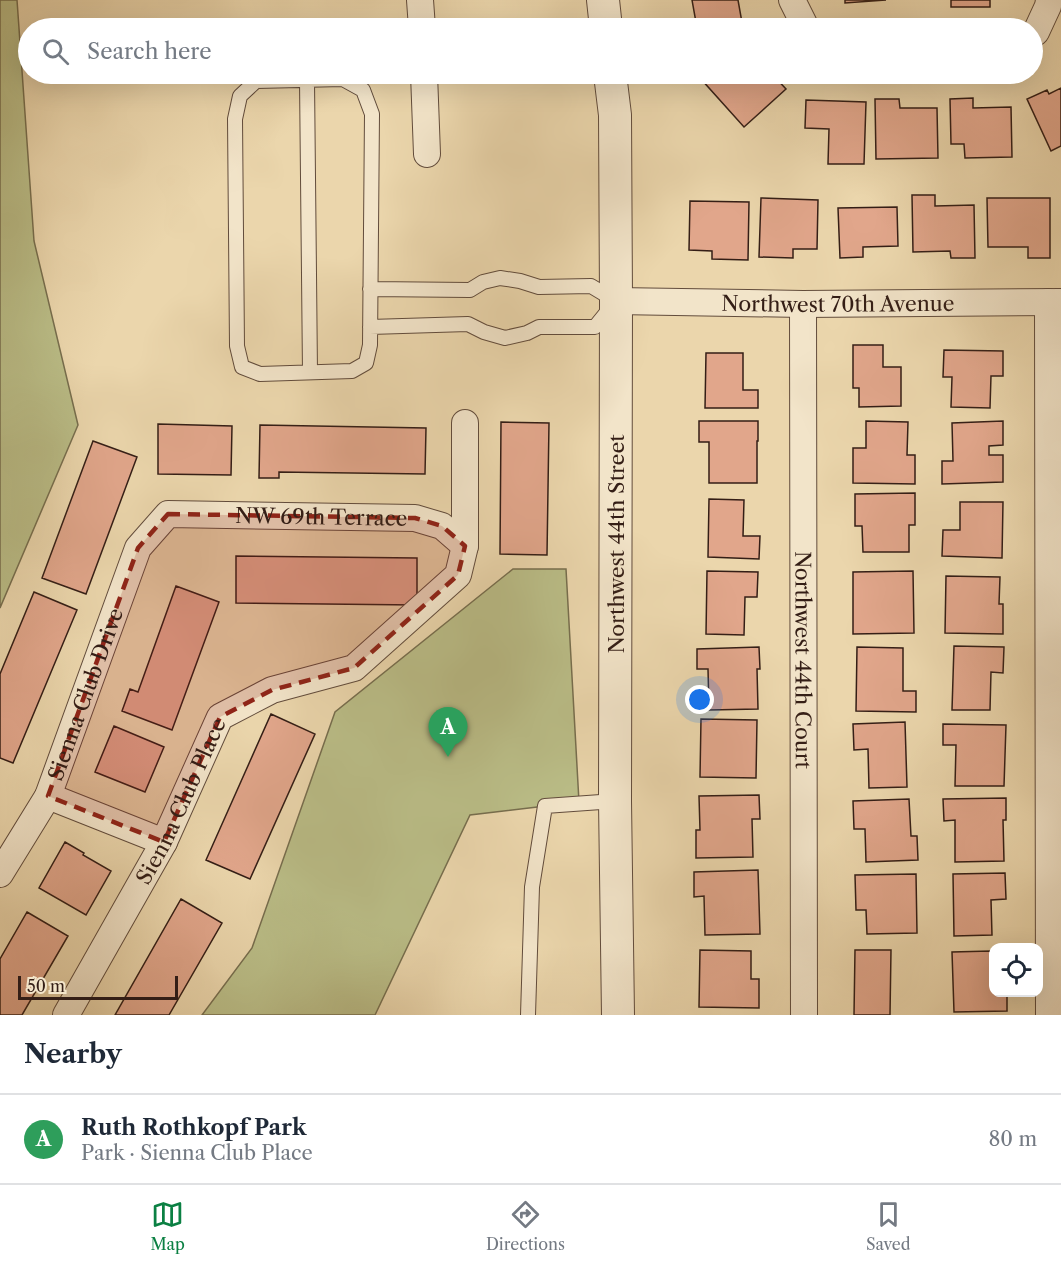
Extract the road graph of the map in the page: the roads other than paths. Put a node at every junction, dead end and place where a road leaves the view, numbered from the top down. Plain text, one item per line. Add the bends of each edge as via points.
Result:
1 (420, 0) edge
2 (603, 0) edge
3 (792, 0) edge
4 (1048, 0) edge
5 (421, 18) edge
6 (605, 18) edge
7 (801, 18) edge
8 (1042, 18) edge
9 (253, 84) edge
10 (307, 84) edge
11 (352, 84) edge
12 (424, 84) edge
13 (611, 84) edge
14 (427, 154) dead end
15 (370, 289) junction
16 (616, 301) junction
17 (1054, 302) edge
18 (803, 304) junction
19 (370, 327) junction
20 (310, 372) junction
21 (465, 423) dead end
22 (168, 514) joint
23 (465, 546) junction
24 (48, 796) junction
25 (615, 801) junction
26 (164, 842) junction
27 (0, 874) edge
28 (66, 1015) edge
29 (528, 1015) edge
30 (618, 1015) edge
31 (804, 1015) edge
32 (1049, 1015) edge

1 - 5 street
2 - 6 street
3 - 7 street
4 - 8 street
9 - 20 lane via 240,96 235,119 237,346 242,368 260,374
10 - 20 lane
11 - 15 lane via 363,90 372,114
12 - 14 street
13 - 16 street, Northwest 44th Street via 615,115
15 - 16 lane via 470,290 500,278 539,287 591,286
15 - 19 lane
16 - 18 street, Northwest 70th Avenue
16 - 19 lane via 595,327 538,327 505,338 468,324
16 - 25 street, Northwest 44th Street
17 - 18 street, Northwest 70th Avenue
17 - 32 street
18 - 31 street, Northwest 44th Court
19 - 20 lane via 366,363 352,371
21 - 23 street, Sienna Club Place
22 - 23 street, NW 69th Terrace via 416,518 441,526
22 - 24 street, Sienna Club Drive via 138,548
23 - 26 street, Sienna Club Place via 458,574 354,668 272,690 220,717
24 - 26 street
24 - 27 street, Sienna Club Drive
25 - 29 lane via 545,806 532,887
25 - 30 street, Northwest 44th Street
26 - 28 street, Sienna Club Place

